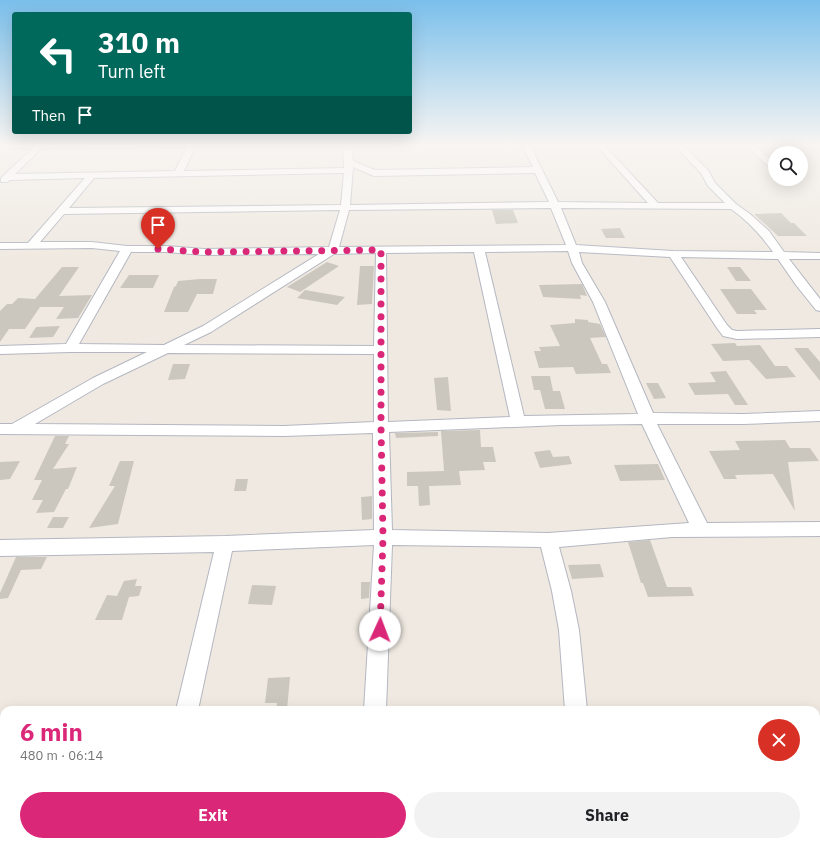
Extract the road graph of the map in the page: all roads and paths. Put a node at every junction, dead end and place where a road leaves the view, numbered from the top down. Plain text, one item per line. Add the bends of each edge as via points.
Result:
1 (84, 184) edge
2 (348, 184) edge
3 (544, 184) edge
4 (636, 184) edge
5 (711, 184) edge
6 (555, 205) junction
7 (655, 205) junction
8 (733, 206) junction
9 (346, 209) junction
10 (62, 211) junction
11 (0, 246) edge
12 (31, 246) junction
13 (572, 248) junction
14 (127, 249) junction
15 (333, 250) junction
16 (381, 250) junction
17 (479, 250) junction
18 (673, 254) junction
19 (781, 255) junction
20 (820, 256) edge
21 (820, 307) edge
22 (820, 333) edge
23 (70, 348) junction
24 (0, 350) edge
25 (164, 350) junction
26 (382, 350) junction
27 (820, 416) edge
28 (646, 418) junction
29 (518, 421) junction
30 (381, 426) junction
31 (7, 429) edge
32 (0, 439) edge
33 (820, 528) edge
34 (701, 529) junction
35 (383, 537) junction
36 (548, 540) junction
37 (225, 544) junction
38 (0, 548) edge
39 (188, 706) edge
40 (375, 706) edge
41 (576, 706) edge

1 - 10 street
2 - 9 street
3 - 6 street
4 - 7 street
5 - 8 street
6 - 7 street
6 - 9 street
6 - 13 street
7 - 8 street
8 - 19 street via 765,233
9 - 10 street
9 - 15 street
10 - 12 street
11 - 12 street
12 - 14 street via 92,245
13 - 17 street
13 - 18 street
13 - 28 street via 582,275 599,302
14 - 15 street via 204,252
14 - 23 street
15 - 16 street
15 - 25 street via 208,329
16 - 17 street
16 - 26 street
17 - 29 street
18 - 19 street
18 - 22 street via 728,333 737,336
19 - 20 street
19 - 21 street
23 - 24 street
23 - 25 street
25 - 26 street
25 - 31 street
26 - 30 street
27 - 28 street via 744,419
28 - 29 street
28 - 34 street
29 - 30 street
30 - 31 street via 284,431
30 - 35 street
31 - 32 street
33 - 34 street
34 - 36 street
35 - 36 street
35 - 37 street
35 - 40 street
36 - 41 street via 568,623
37 - 38 street
37 - 39 street

